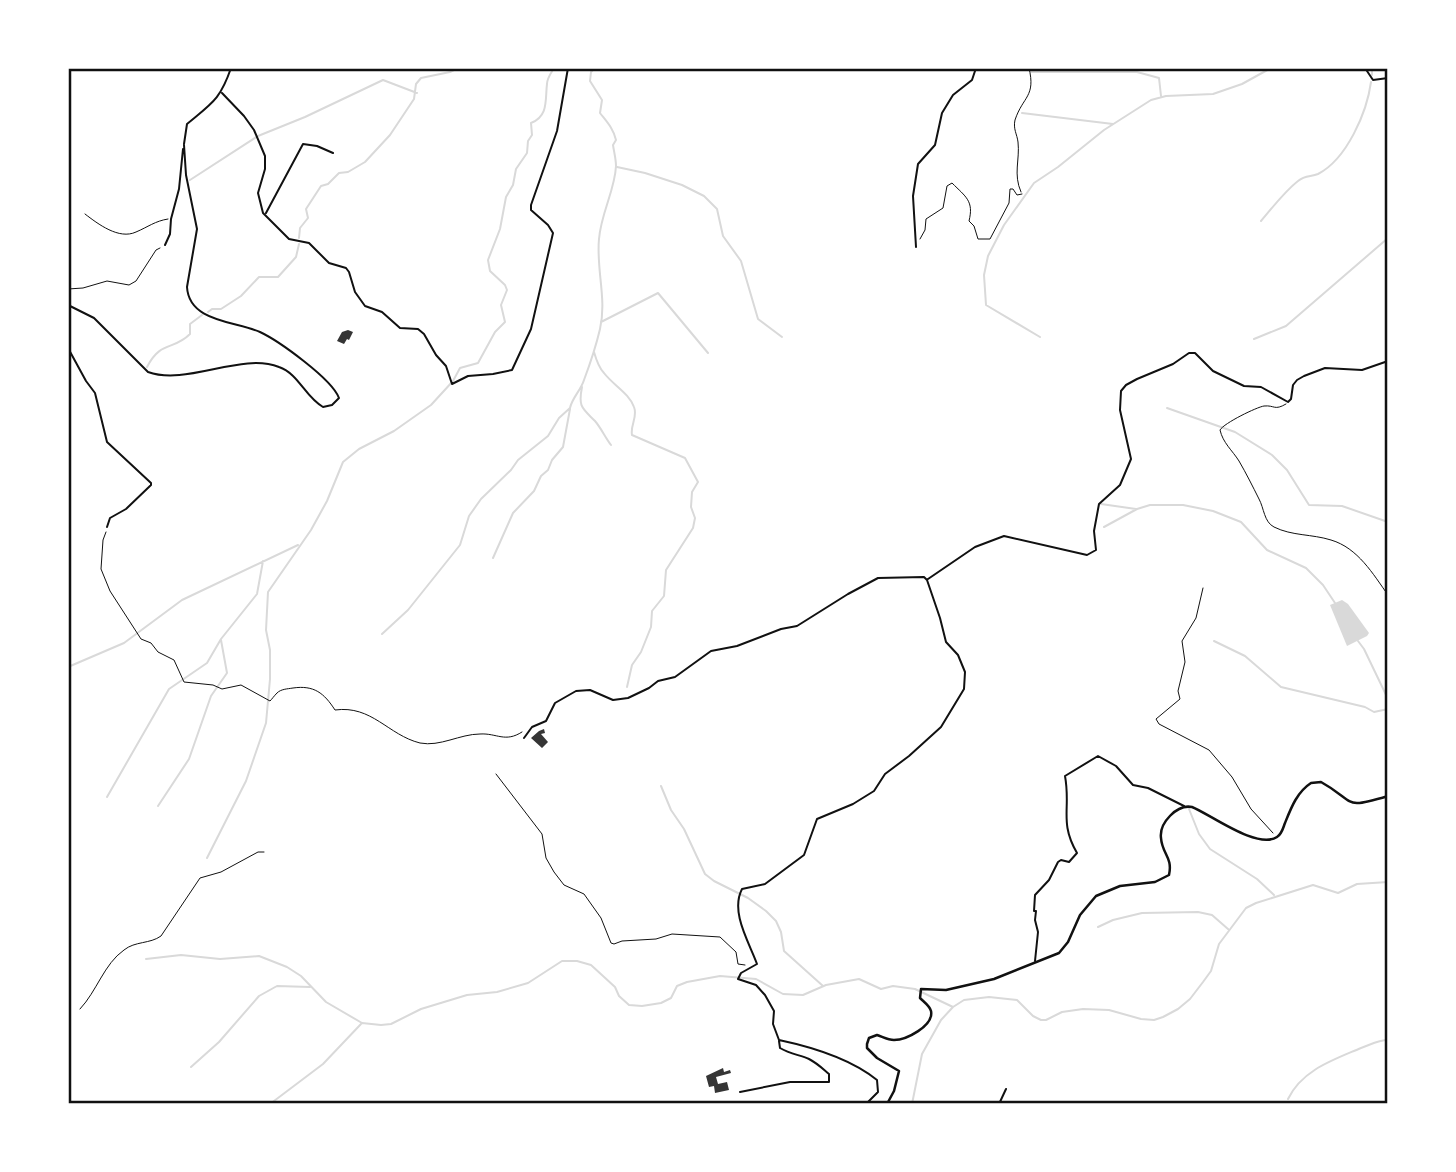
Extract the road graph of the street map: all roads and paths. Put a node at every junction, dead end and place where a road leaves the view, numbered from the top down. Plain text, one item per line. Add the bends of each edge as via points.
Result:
1 (231, 68) edge
2 (568, 68) edge
3 (976, 68) edge
4 (1029, 68) edge
5 (1365, 68) edge
6 (1388, 78) edge
7 (222, 93) junction
8 (184, 145) junction
9 (333, 153) dead end
10 (85, 214) dead end
11 (266, 214) junction
12 (171, 219) junction
13 (165, 245) joint
14 (916, 247) joint
15 (68, 289) edge
16 (68, 304) edge
17 (68, 348) edge
18 (1388, 361) edge
19 (1288, 402) junction
20 (107, 527) joint
21 (925, 578) junction
22 (1203, 588) dead end
23 (1388, 595) edge
24 (533, 727) junction
25 (524, 738) dead end
26 (496, 774) dead end
27 (1388, 796) edge
28 (1184, 807) junction
29 (1277, 838) junction
30 (264, 852) dead end
31 (1035, 961) junction
32 (750, 967) junction
33 (80, 1009) dead end
34 (779, 1040) junction
35 (1006, 1089) dead end
36 (740, 1092) dead end
37 (866, 1104) edge
38 (887, 1104) edge
39 (999, 1104) edge

1 - 7 street
2 - 11 street via 557,131 531,205 551,229 552,237 531,329 508,372 468,376 451,383 446,366 424,334 400,328 382,312 365,306 346,268 329,263 309,243 289,239
3 - 14 street via 972,80 953,95 942,113 935,145 918,164 913,196
4 - 14 path via 1033,83 1014,127 1019,147 1015,173 1022,194 1010,189 1009,204 990,239 978,239 970,221 970,202 952,183 947,186 943,208 926,219
5 - 6 street via 1373,80
7 - 8 street via 187,124
7 - 11 street via 249,123 265,156 258,192
8 - 12 street
8 - 16 street via 197,229 187,287 192,305 210,317 270,337 327,380 339,398 323,407 292,374 272,364 173,376 148,372 94,318
9 - 11 street via 303,144
10 - 12 path via 106,230 133,234 155,221
12 - 13 street
13 - 15 path via 129,285 107,281
17 - 20 street via 99,401 107,442 151,483 126,509 110,518
18 - 19 street via 1362,370 1325,368 1304,376 1293,385
19 - 21 street via 1261,387 1244,386 1213,371 1195,353 1189,353 1121,391 1120,410 1131,459 1120,485 1099,504 1094,553 1004,536 975,547
19 - 23 path via 1277,409 1264,406 1229,421 1220,430 1224,442 1238,459 1268,523 1298,535 1332,540 1364,561
20 - 24 path via 101,569 110,591 141,639 174,660 184,682 222,689 241,685 270,701 286,689 318,690 335,710 370,714 424,743 473,734 513,738
21 - 24 street via 878,578 797,626 711,650 675,677 628,698 613,700 590,690 576,691 555,703 546,721
21 - 32 street via 946,642 965,672 964,689 941,727 885,774 874,791 817,820 804,855 765,884 740,891 739,921 756,963
22 - 29 path via 1196,618 1182,641 1185,662 1180,699 1156,719 1209,750
24 - 25 street
26 - 32 path via 542,834 554,872 564,885 584,894 611,943 672,934 720,937 736,952 738,964
27 - 29 street via 1353,804 1321,782 1311,783 1293,805
28 - 29 street via 1261,839
28 - 31 street via 1173,814 1161,833 1171,866 1169,875 1096,896 1059,953
28 - 31 street via 1133,785 1116,766 1098,756 1065,776 1065,823 1077,853 1069,862 1058,862 1035,895
30 - 33 path via 200,878 160,936 122,950
31 - 38 street via 994,979 946,990 925,987 919,992 931,1012 923,1026 902,1039 877,1035 867,1040 871,1053 899,1070
32 - 34 street via 738,979 756,985 765,995 774,1011
34 - 36 street via 780,1048 820,1065 829,1074 829,1082 790,1082
34 - 37 street via 864,1070 879,1086
35 - 39 street

